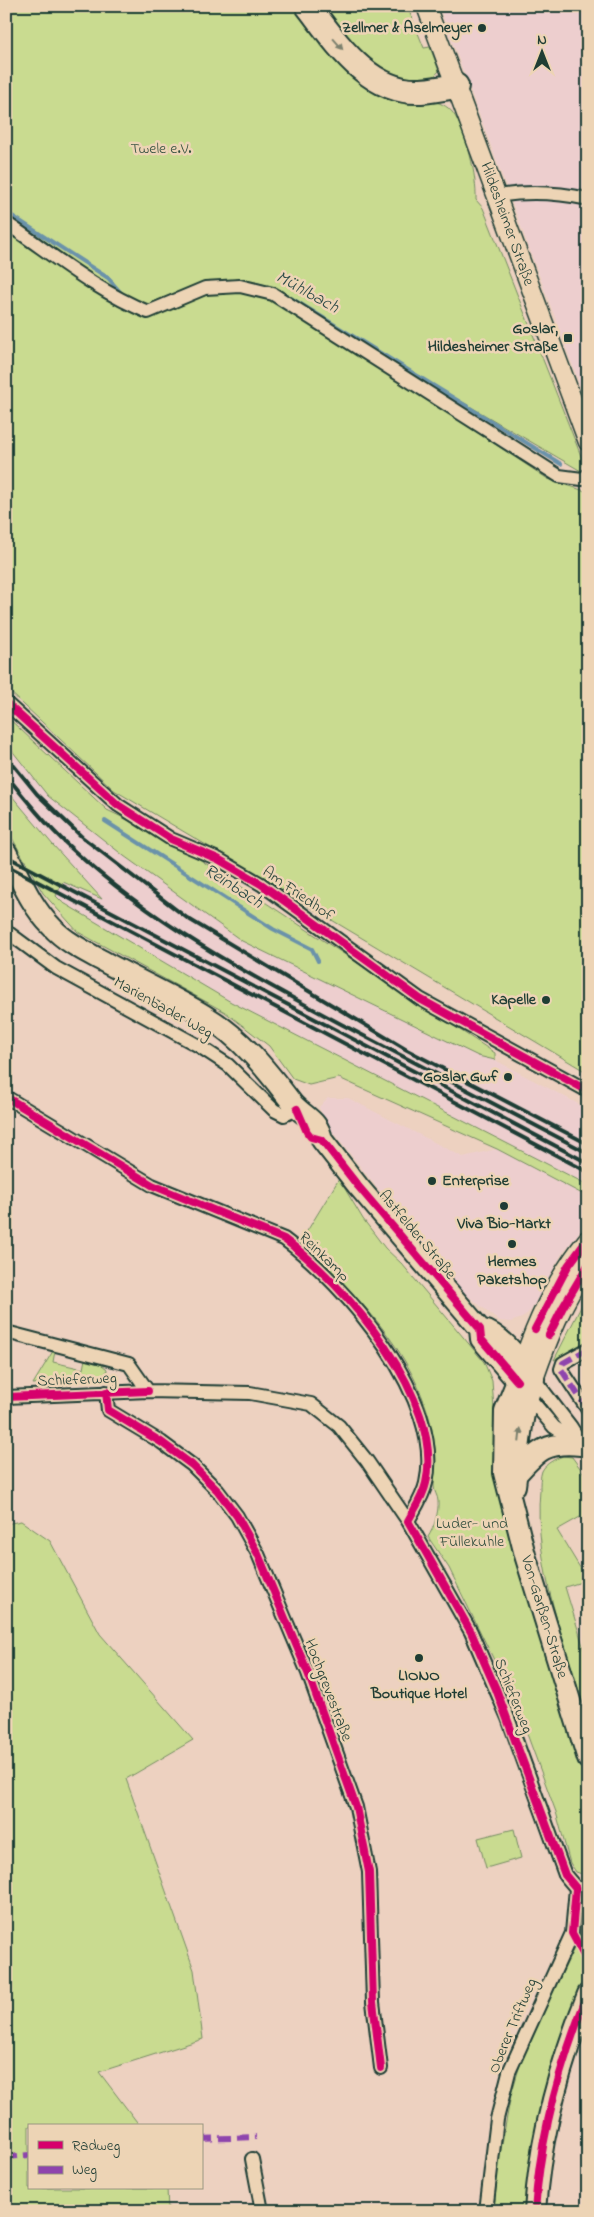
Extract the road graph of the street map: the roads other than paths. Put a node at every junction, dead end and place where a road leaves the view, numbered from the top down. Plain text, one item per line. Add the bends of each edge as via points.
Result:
1 (308, 6) edge
2 (426, 6) edge
3 (456, 86) junction
4 (497, 196) junction
5 (588, 200) edge
6 (6, 223) edge
7 (588, 442) edge
8 (588, 475) edge
9 (6, 703) edge
10 (6, 852) edge
11 (6, 931) edge
12 (588, 1091) edge
13 (6, 1097) edge
14 (297, 1108) junction
15 (588, 1239) edge
16 (588, 1265) edge
17 (6, 1332) edge
18 (588, 1349) edge
19 (525, 1380) junction
20 (148, 1391) junction
21 (106, 1392) junction
22 (6, 1398) edge
23 (588, 1410) edge
24 (584, 1449) edge
25 (516, 1475) junction
26 (512, 1503) junction
27 (408, 1521) junction
28 (588, 1759) edge
29 (582, 1888) edge
30 (588, 1994) edge
31 (381, 2068) dead end
32 (252, 2159) dead end
33 (262, 2211) edge
34 (486, 2211) edge
35 (535, 2211) edge

1 -> 3 highway via 338,45 366,73 402,89 420,91
2 - 3 main road, Hildesheimer Straße
3 - 4 main road, Hildesheimer Straße
4 - 5 street via 526,191
4 - 7 main road, Hildesheimer Straße
6 - 8 street via 125,303 148,312 205,288 240,286 273,294 559,476 582,479
9 - 12 street, Am Friedhof via 118,805 171,839 218,859 261,884 420,999
10 - 14 main road, Astfelder Straße via 51,926 78,948 205,1016 230,1033 264,1067
11 - 14 street, Marienbader Weg via 56,968 228,1065 274,1110 284,1115
13 - 27 street, Reinkamp via 152,1185 284,1239 359,1311 410,1388 422,1427 428,1463 426,1482
14 - 19 main road, Astfelder Straße via 303,1127 311,1136 322,1140 480,1329 481,1339
15 - 19 main road, Von-Garßen-Straße via 568,1266 535,1329
16 - 19 main road, Von-Garßen-Straße
17 - 20 street via 129,1364
18 - 23 street via 563,1362 561,1368
19 - 24 street, Astfelder Straße via 571,1427
19 - 24 street, Astfelder Straße via 554,1427
25 -> 19 main road, Von-Garßen-Straße
19 - 26 main road, Von-Garßen-Straße via 505,1411 504,1473
20 - 21 street, Schieferweg
20 - 27 street, Schieferweg via 250,1393 311,1404 339,1426
21 - 22 street, Schieferweg
21 - 31 street, Hochgrevestraße via 108,1410 192,1465 218,1491 236,1516 258,1554 308,1673 356,1807 369,1872 373,2002
24 - 25 main road via 566,1444 545,1447 534,1454
25 - 26 main road, Von-Garßen-Straße
26 - 28 main road, Von-Garßen-Straße
27 - 29 street, Schieferweg via 474,1640 508,1718 565,1875
29 - 34 street, Oberer Triftweg via 572,1933 509,2072 497,2120
30 - 35 main road via 548,2119
32 - 33 street

